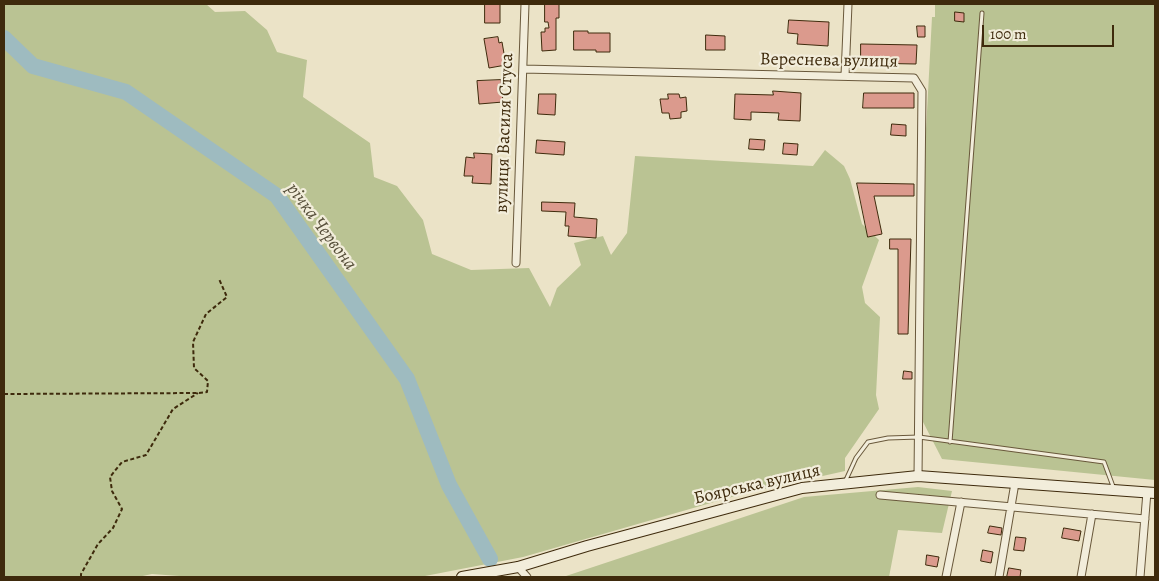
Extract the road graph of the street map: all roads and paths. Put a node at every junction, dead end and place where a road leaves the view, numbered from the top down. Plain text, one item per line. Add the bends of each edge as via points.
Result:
1 (525, 4) edge
2 (848, 4) edge
3 (982, 13) dead end
4 (523, 69) junction
5 (844, 76) junction
6 (516, 263) dead end
7 (219, 279) dead end
8 (4, 394) edge
9 (198, 394) junction
10 (919, 437) junction
11 (950, 442) junction
12 (918, 476) junction
13 (844, 483) junction
14 (1015, 483) junction
15 (1115, 489) junction
16 (1151, 492) edge
17 (880, 494) dead end
18 (962, 502) junction
19 (1012, 507) junction
20 (1092, 514) junction
21 (1145, 519) junction
22 (518, 567) junction
23 (81, 577) edge
24 (462, 577) edge
25 (528, 577) edge
26 (946, 577) edge
27 (999, 577) edge
28 (1081, 577) edge
29 (1140, 577) edge

1 - 4 street, вулиця Василя Стуса
2 - 5 street
3 - 11 lane
4 - 5 street, Вереснева вулиця
4 - 6 street, вулиця Василя Стуса
5 - 10 street, Вереснева вулиця via 914,78 922,91
7 - 9 path via 227,297 206,314 192,342 194,368 208,381 207,392
8 - 9 path
9 - 23 path via 173,410 146,455 122,462 110,477 112,491 122,509
10 - 11 lane
10 - 12 street, Вереснева вулиця
10 - 13 lane via 868,442
11 - 15 lane via 1104,462
12 - 13 street, Боярська вулиця
12 - 14 street, Боярська вулиця
13 - 22 street, Боярська вулиця via 802,488 732,506
14 - 15 street, Боярська вулиця
14 - 19 street
15 - 16 street, Боярська вулиця
16 - 21 street
17 - 18 street
18 - 19 street
18 - 26 street
19 - 20 street
19 - 27 street
20 - 21 street
20 - 28 street
21 - 29 street
22 - 24 street, Боярська вулиця
22 - 25 street

